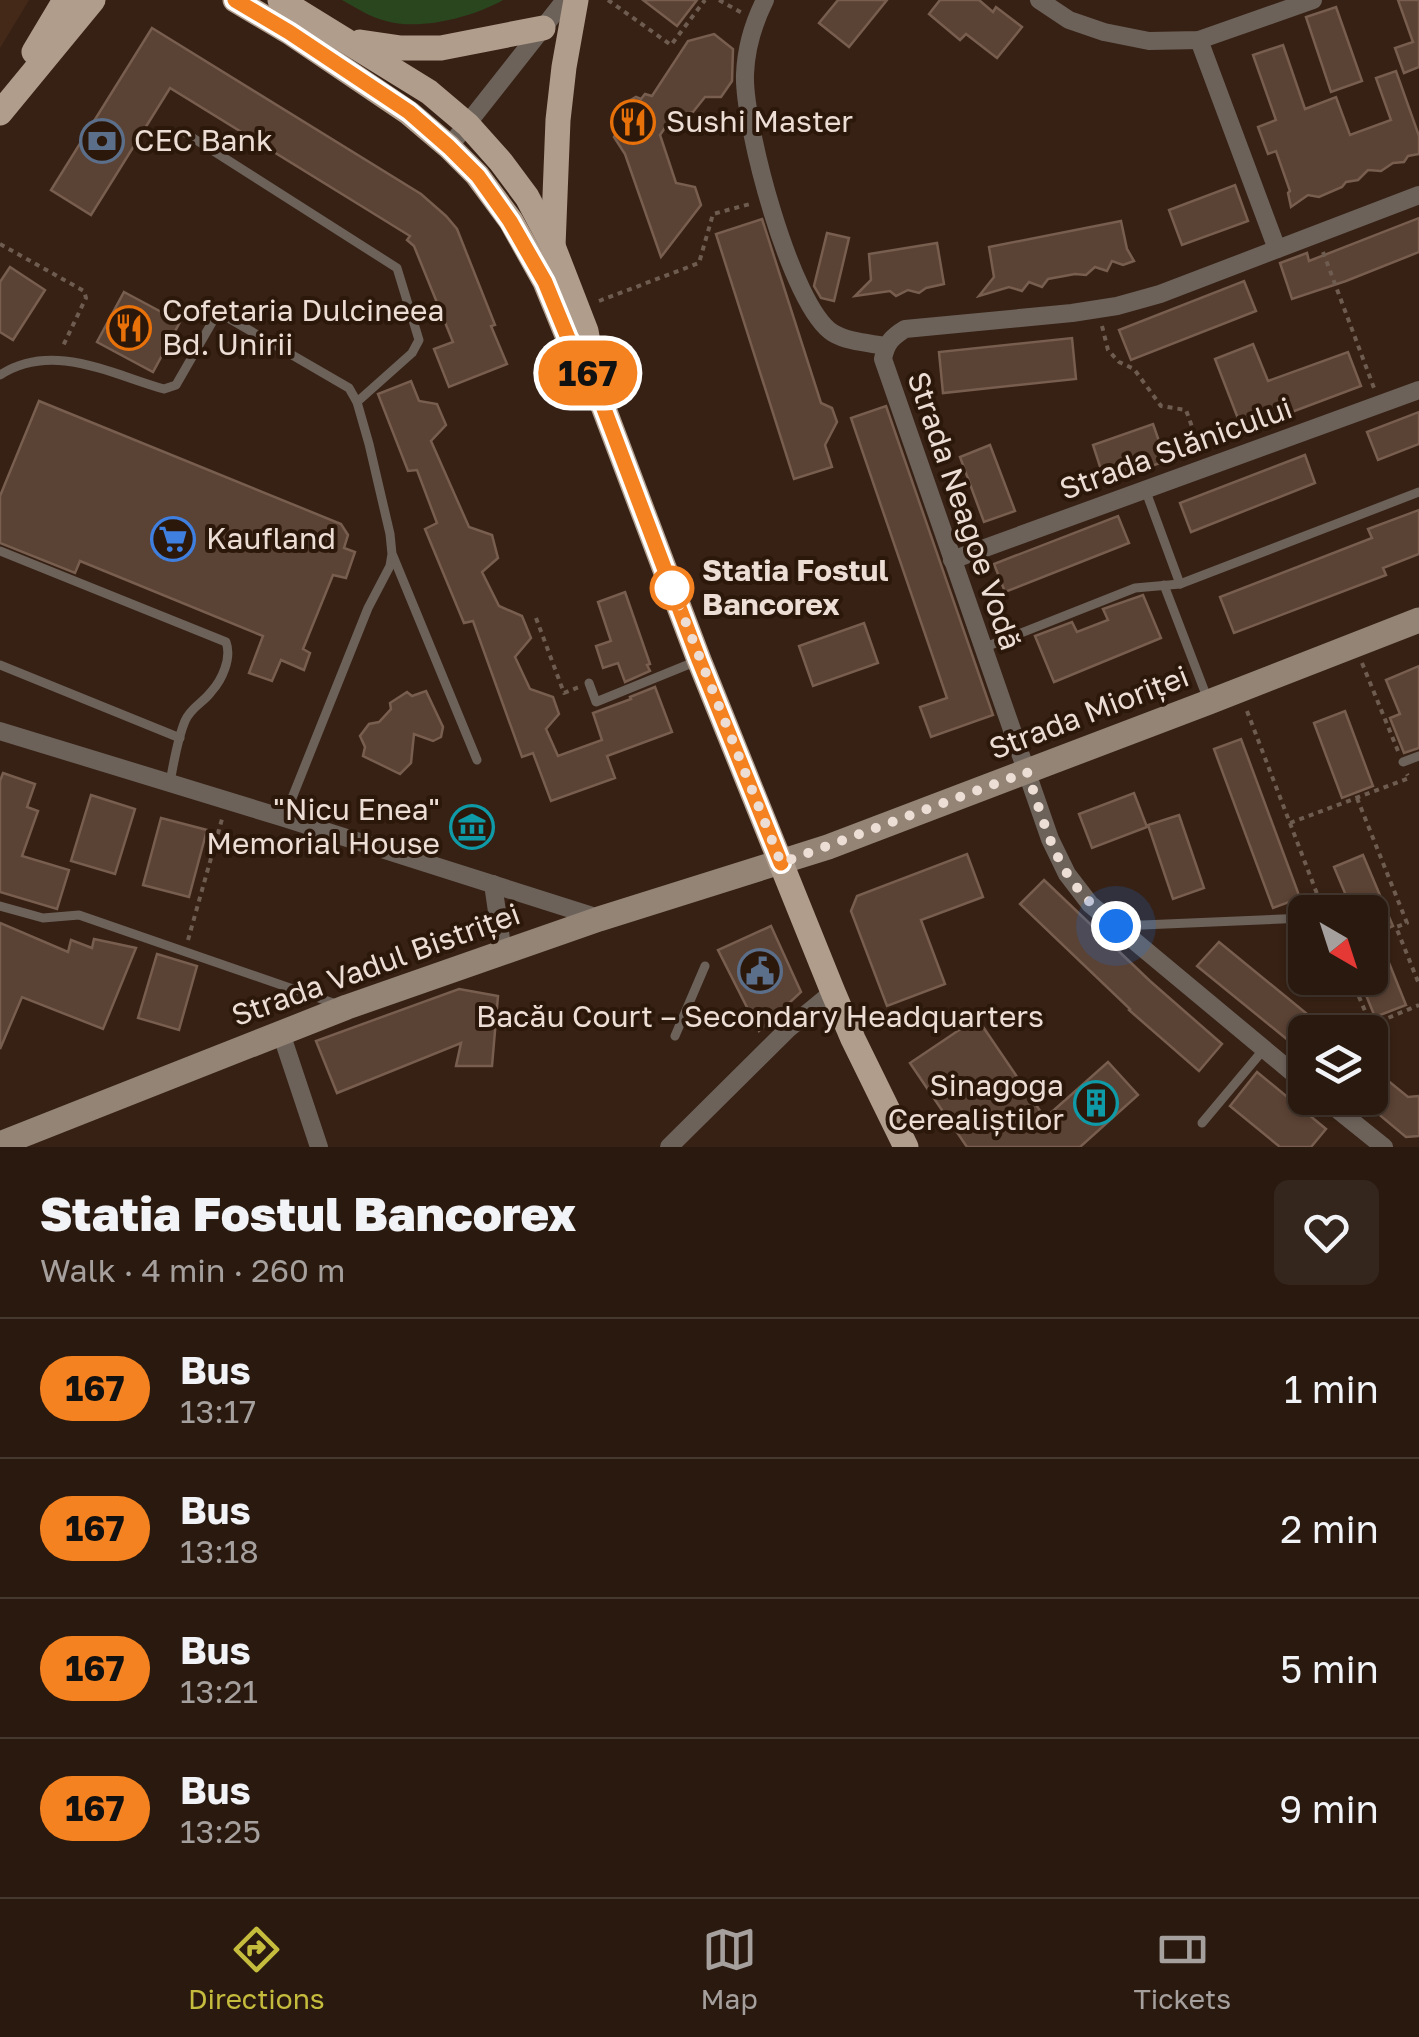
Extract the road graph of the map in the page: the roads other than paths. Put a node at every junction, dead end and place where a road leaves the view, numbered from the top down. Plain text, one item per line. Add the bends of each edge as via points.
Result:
1 (65, 0) edge
2 (93, 0) edge
3 (235, 0) edge
4 (280, 0) edge
5 (564, 0) edge
6 (576, 0) edge
7 (765, 0) edge
8 (1039, 0) edge
9 (1313, 0) edge
10 (542, 28) junction
11 (348, 40) junction
12 (1199, 40) junction
13 (0, 113) edge
14 (468, 124) junction
15 (182, 131) dead end
16 (449, 147) junction
17 (1419, 194) edge
18 (554, 246) junction
19 (1277, 249) junction
20 (886, 346) junction
21 (0, 374) edge
22 (595, 385) junction
23 (1419, 390) edge
24 (358, 402) junction
25 (1146, 490) junction
26 (1419, 492) edge
27 (0, 551) edge
28 (392, 554) junction
29 (952, 560) junction
30 (1180, 584) junction
31 (1164, 585) junction
32 (1419, 620) edge
33 (983, 648) junction
34 (699, 660) junction
35 (0, 665) edge
36 (589, 683) road end
37 (1209, 702) junction
38 (0, 732) edge
39 (180, 738) junction
40 (1419, 756) edge
41 (478, 760) dead end
42 (1403, 762) road end
43 (1027, 772) junction
44 (170, 783) junction
45 (284, 818) junction
46 (781, 863) junction
47 (492, 884) junction
48 (0, 906) edge
49 (599, 918) junction
50 (1288, 919) edge
51 (1116, 926) junction
52 (502, 953) junction
53 (705, 966) dead end
54 (833, 992) junction
55 (346, 1008) junction
56 (281, 1033) junction
57 (676, 1036) dead end
58 (1264, 1049) junction
59 (1288, 1069) edge
60 (1344, 1115) edge
61 (1202, 1122) dead end
62 (0, 1144) edge
63 (319, 1147) edge
64 (668, 1147) edge
65 (906, 1147) edge
66 (1384, 1147) edge

1 - 13 main road
2 - 13 main road
3 - 16 main road via 409,112
4 - 11 main road
5 - 10 street
6 - 18 main road via 558,120
7 - 20 street via 745,74 750,131 798,283 831,332
8 - 12 street via 1104,32 1149,42
9 - 12 street
10 - 11 main road via 440,48
10 - 14 street
11 - 14 main road
12 - 19 street
14 - 16 street
14 - 18 main road via 527,197
15 - 24 lane via 398,268 419,340
16 - 22 main road via 510,221
17 - 19 street, Strada Neagoe Vodă
18 - 22 main road via 586,331
19 - 20 street, Strada Neagoe Vodă via 1117,306 905,328
20 - 29 street, Strada Neagoe Vodă via 888,376
21 - 24 lane via 14,365 57,359 164,390 176,385 218,312 349,388
22 - 34 main road
23 - 25 street, Strada Slănicului
24 - 28 lane
25 - 29 street, Strada Slănicului
25 - 30 lane
26 - 30 lane
27 - 39 lane via 226,642 226,664 214,690 190,712
28 - 41 lane
28 - 45 lane
29 - 33 street, Strada Neagoe Vodă
30 - 31 lane
31 - 33 lane via 1135,588
31 - 37 lane
32 - 37 main road, Strada Mioriței
33 - 43 street, Strada Neagoe Vodă
34 - 36 lane via 596,702
34 - 46 main road
35 - 39 lane
37 - 43 main road, Strada Mioriței
38 - 44 street
39 - 44 lane
40 - 42 lane
43 - 46 main road, Strada Mioriței
43 - 51 street, Strada Neagoe Vodă via 1067,874
44 - 45 street
45 - 47 street
46 - 49 main road, Strada Vadul Bistriței
46 - 54 main road
47 - 49 street
47 - 52 street
48 - 55 lane via 43,918 78,914
49 - 52 main road, Strada Vadul Bistriței
50 - 51 lane
51 - 58 street, Strada Neagoe Vodă
52 - 55 main road, Strada Vadul Bistriței
53 - 57 lane
54 - 64 street
54 - 65 main road
55 - 56 main road, Strada Vadul Bistriței
56 - 62 main road, Strada Vadul Bistriței
56 - 63 street
58 - 59 street, Strada Neagoe Vodă
58 - 61 lane
60 - 66 street

